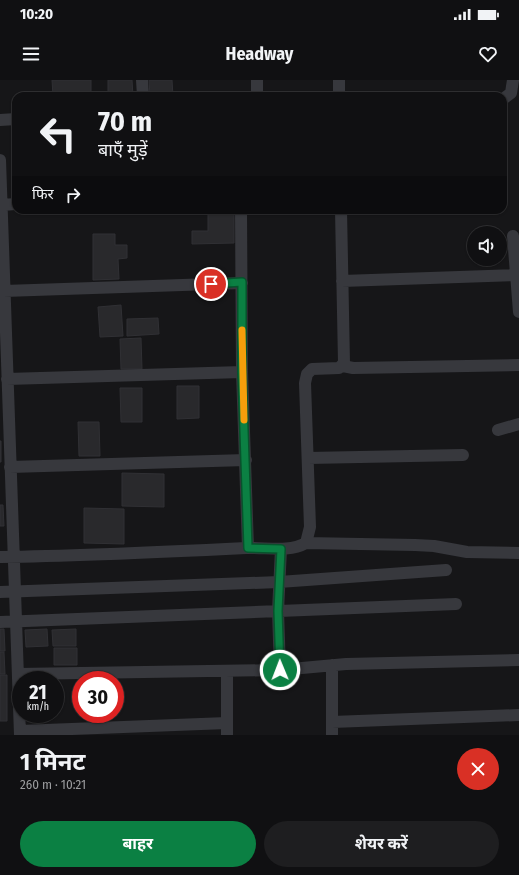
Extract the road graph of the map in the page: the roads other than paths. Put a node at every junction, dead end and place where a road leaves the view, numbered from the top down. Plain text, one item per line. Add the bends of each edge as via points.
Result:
1 (142, 80) edge
2 (257, 80) edge
3 (339, 80) edge
4 (513, 80) edge
5 (143, 92) edge
6 (257, 92) edge
7 (339, 92) edge
8 (507, 96) edge
9 (12, 119) edge
10 (0, 120) edge
11 (0, 160) edge
12 (12, 204) edge
13 (2, 205) junction
14 (241, 214) edge
15 (341, 214) edge
16 (513, 236) dead end
17 (516, 275) junction
18 (342, 281) junction
19 (242, 282) junction
20 (4, 291) junction
21 (519, 312) edge
22 (519, 365) edge
23 (343, 366) junction
24 (242, 372) junction
25 (7, 379) junction
26 (519, 424) edge
27 (498, 430) dead end
28 (463, 455) dead end
29 (308, 458) junction
30 (246, 460) junction
31 (10, 467) junction
32 (306, 543) junction
33 (248, 548) junction
34 (281, 549) junction
35 (519, 553) edge
36 (0, 557) edge
37 (13, 557) junction
38 (446, 570) dead end
39 (279, 582) junction
40 (0, 592) edge
41 (15, 592) junction
42 (456, 604) dead end
43 (278, 611) junction
44 (0, 622) edge
45 (16, 622) junction
46 (519, 660) edge
47 (332, 666) junction
48 (280, 670) junction
49 (18, 671) edge
50 (227, 671) junction
51 (64, 673) edge
52 (519, 715) edge
53 (332, 722) junction
54 (20, 723) edge
55 (227, 729) edge
56 (20, 733) edge
57 (332, 735) edge

1 - 5 street
2 - 6 street
3 - 7 street
4 - 8 street via 511,92
9 - 10 street
11 - 13 street
12 - 13 street
13 - 20 street
14 - 19 street
15 - 18 street
16 - 17 street
17 - 18 street
17 - 21 street
18 - 23 street via 345,359
19 - 20 street
19 - 24 street
20 - 25 street
22 - 23 street via 353,368
23 - 29 street via 312,369 308,374 305,383
24 - 25 street
24 - 30 street
25 - 31 street
26 - 27 street
28 - 29 street
29 - 32 street via 310,527
30 - 31 street
30 - 33 street
31 - 37 street
32 - 34 street via 299,547
32 - 35 street via 415,545 466,552
33 - 34 street
33 - 37 street
34 - 39 street
36 - 37 street
37 - 41 street
38 - 39 street
39 - 41 street
39 - 43 street
40 - 41 street
41 - 45 street
42 - 43 street
43 - 45 street
43 - 48 street
44 - 45 street
45 - 49 street
46 - 47 street
47 - 48 street
47 - 53 street
48 - 50 street
50 - 51 street
50 - 55 street
52 - 53 street
53 - 57 street
54 - 56 street
55 - 56 street

